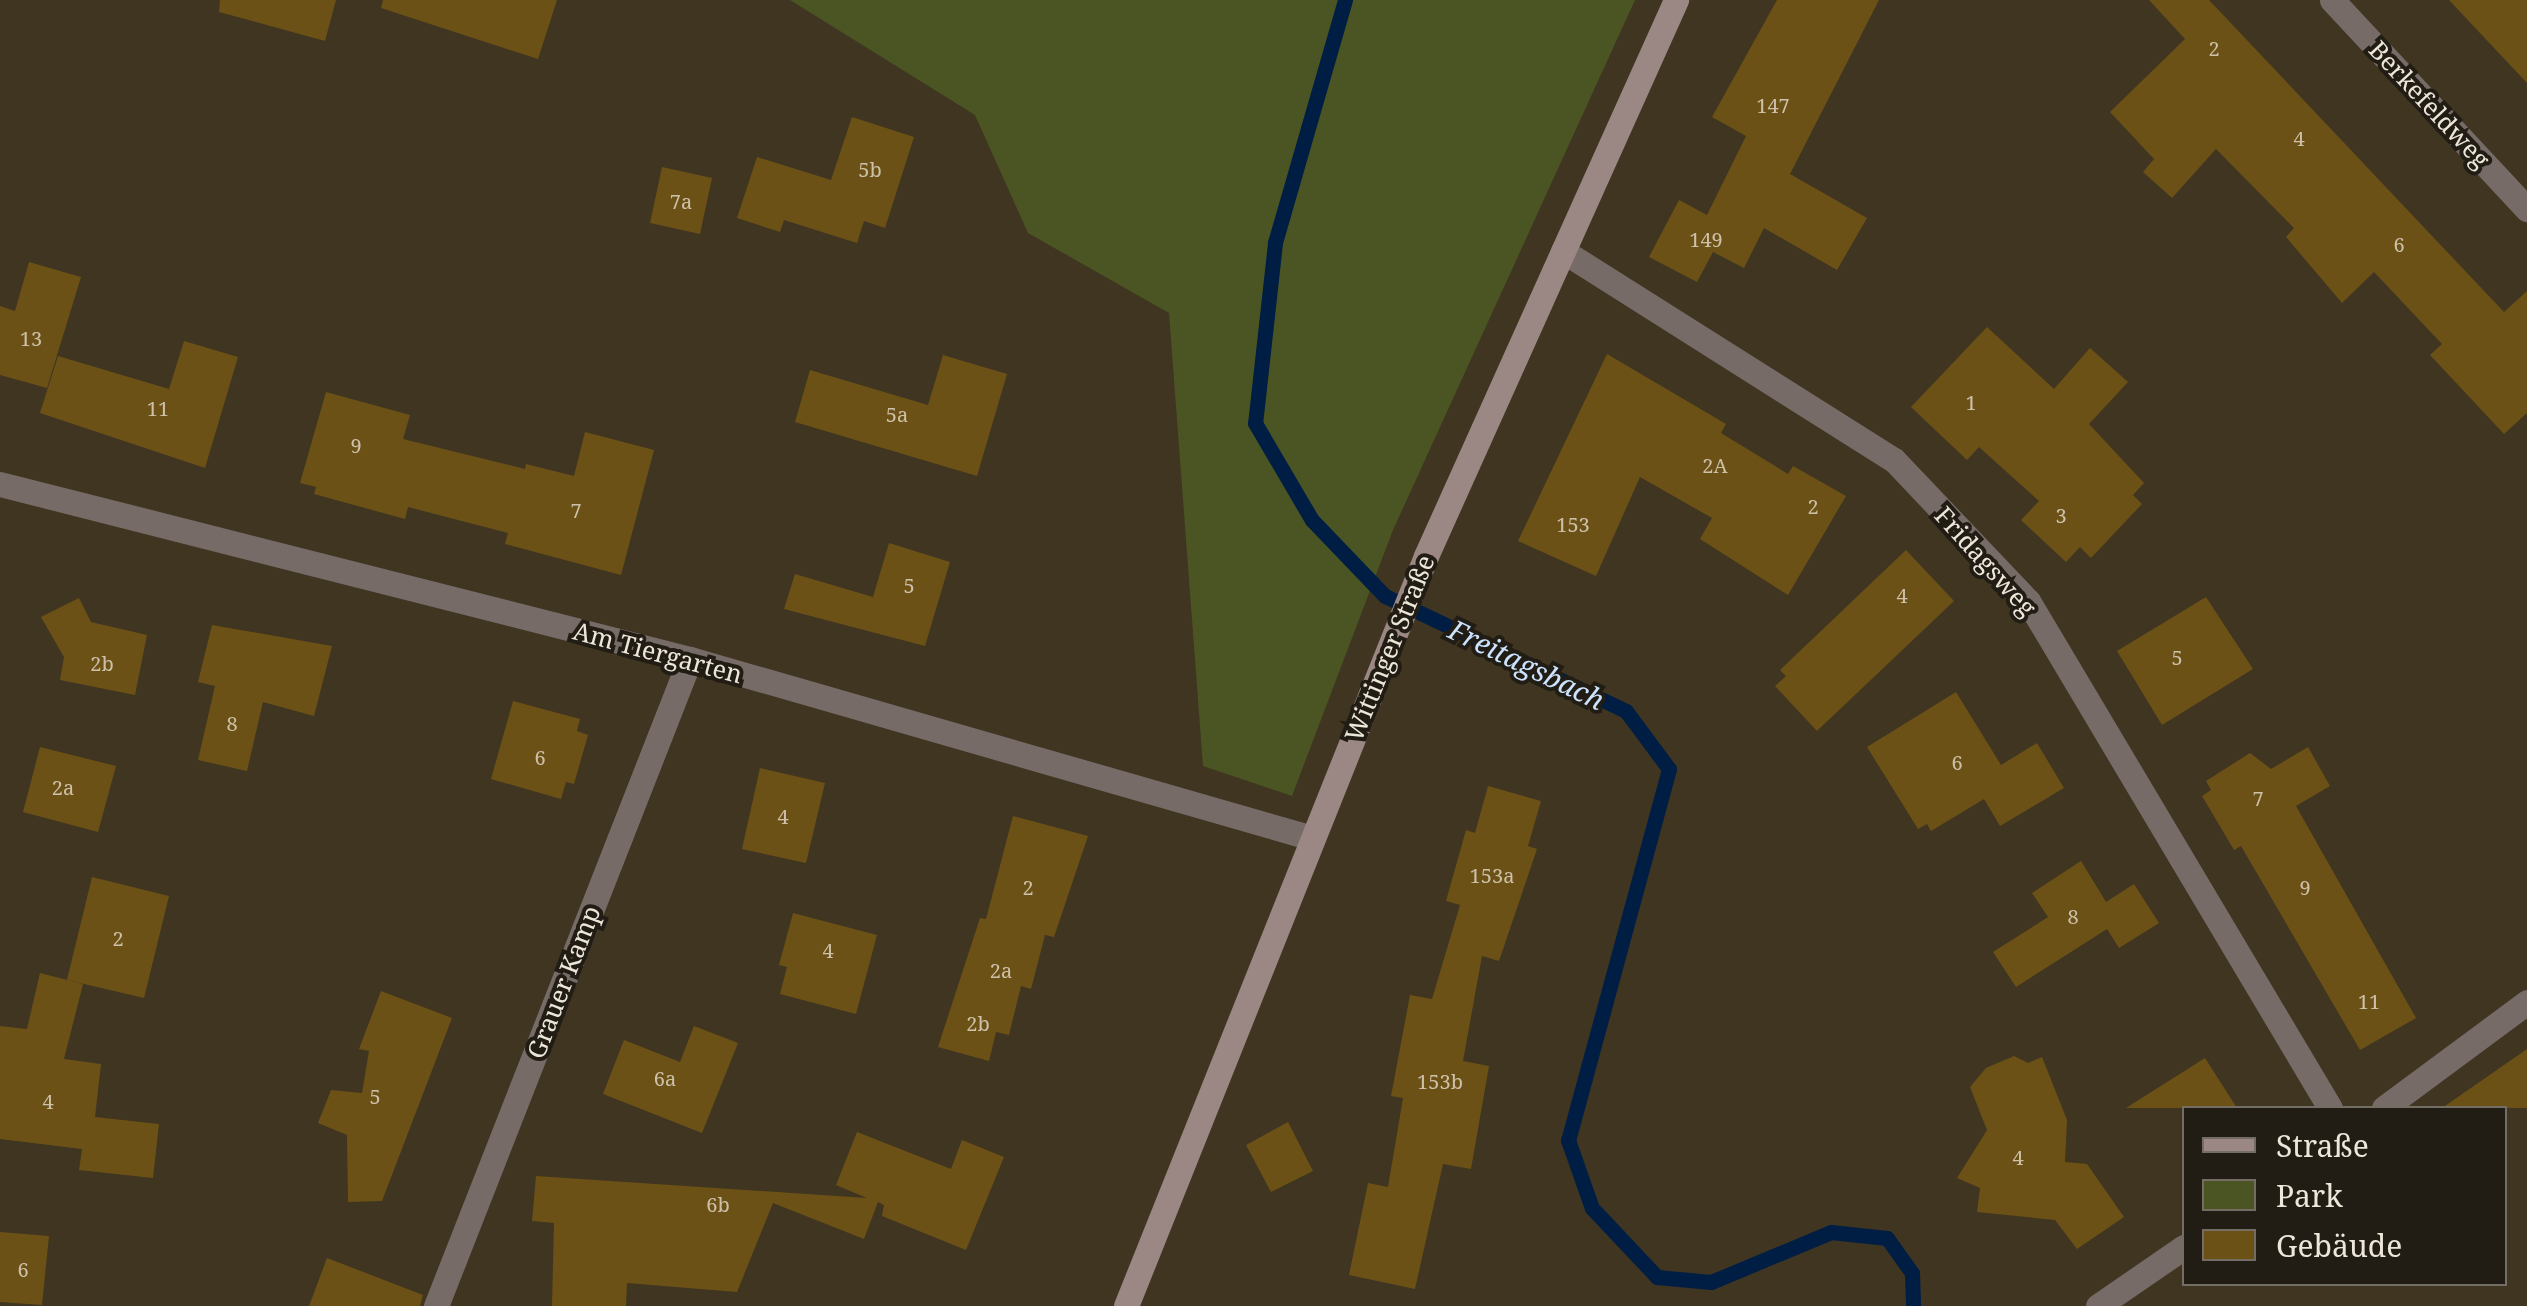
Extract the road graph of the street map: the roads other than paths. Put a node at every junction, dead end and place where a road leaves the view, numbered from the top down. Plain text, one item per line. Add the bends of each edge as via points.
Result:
1 (1676, 0) edge
2 (2332, 0) edge
3 (2527, 209) edge
4 (1563, 251) junction
5 (2, 493) edge
6 (690, 659) junction
7 (1312, 838) junction
8 (2527, 1002) edge
9 (2329, 1106) edge
10 (2387, 1106) edge
11 (2182, 1248) edge
12 (436, 1306) edge
13 (1126, 1306) edge
14 (2098, 1306) edge

1 - 4 main road, Wittinger Straße
2 - 3 street, Berkefeldweg
4 - 7 main road, Wittinger Straße via 1426,556
4 - 9 street, Fridagsweg via 1894,460 2028,602
5 - 6 street, Am Tiergarten
6 - 7 street, Am Tiergarten
6 - 12 street, Grauer Kamp
7 - 13 main road, Wittinger Straße
8 - 10 street
11 - 14 street

